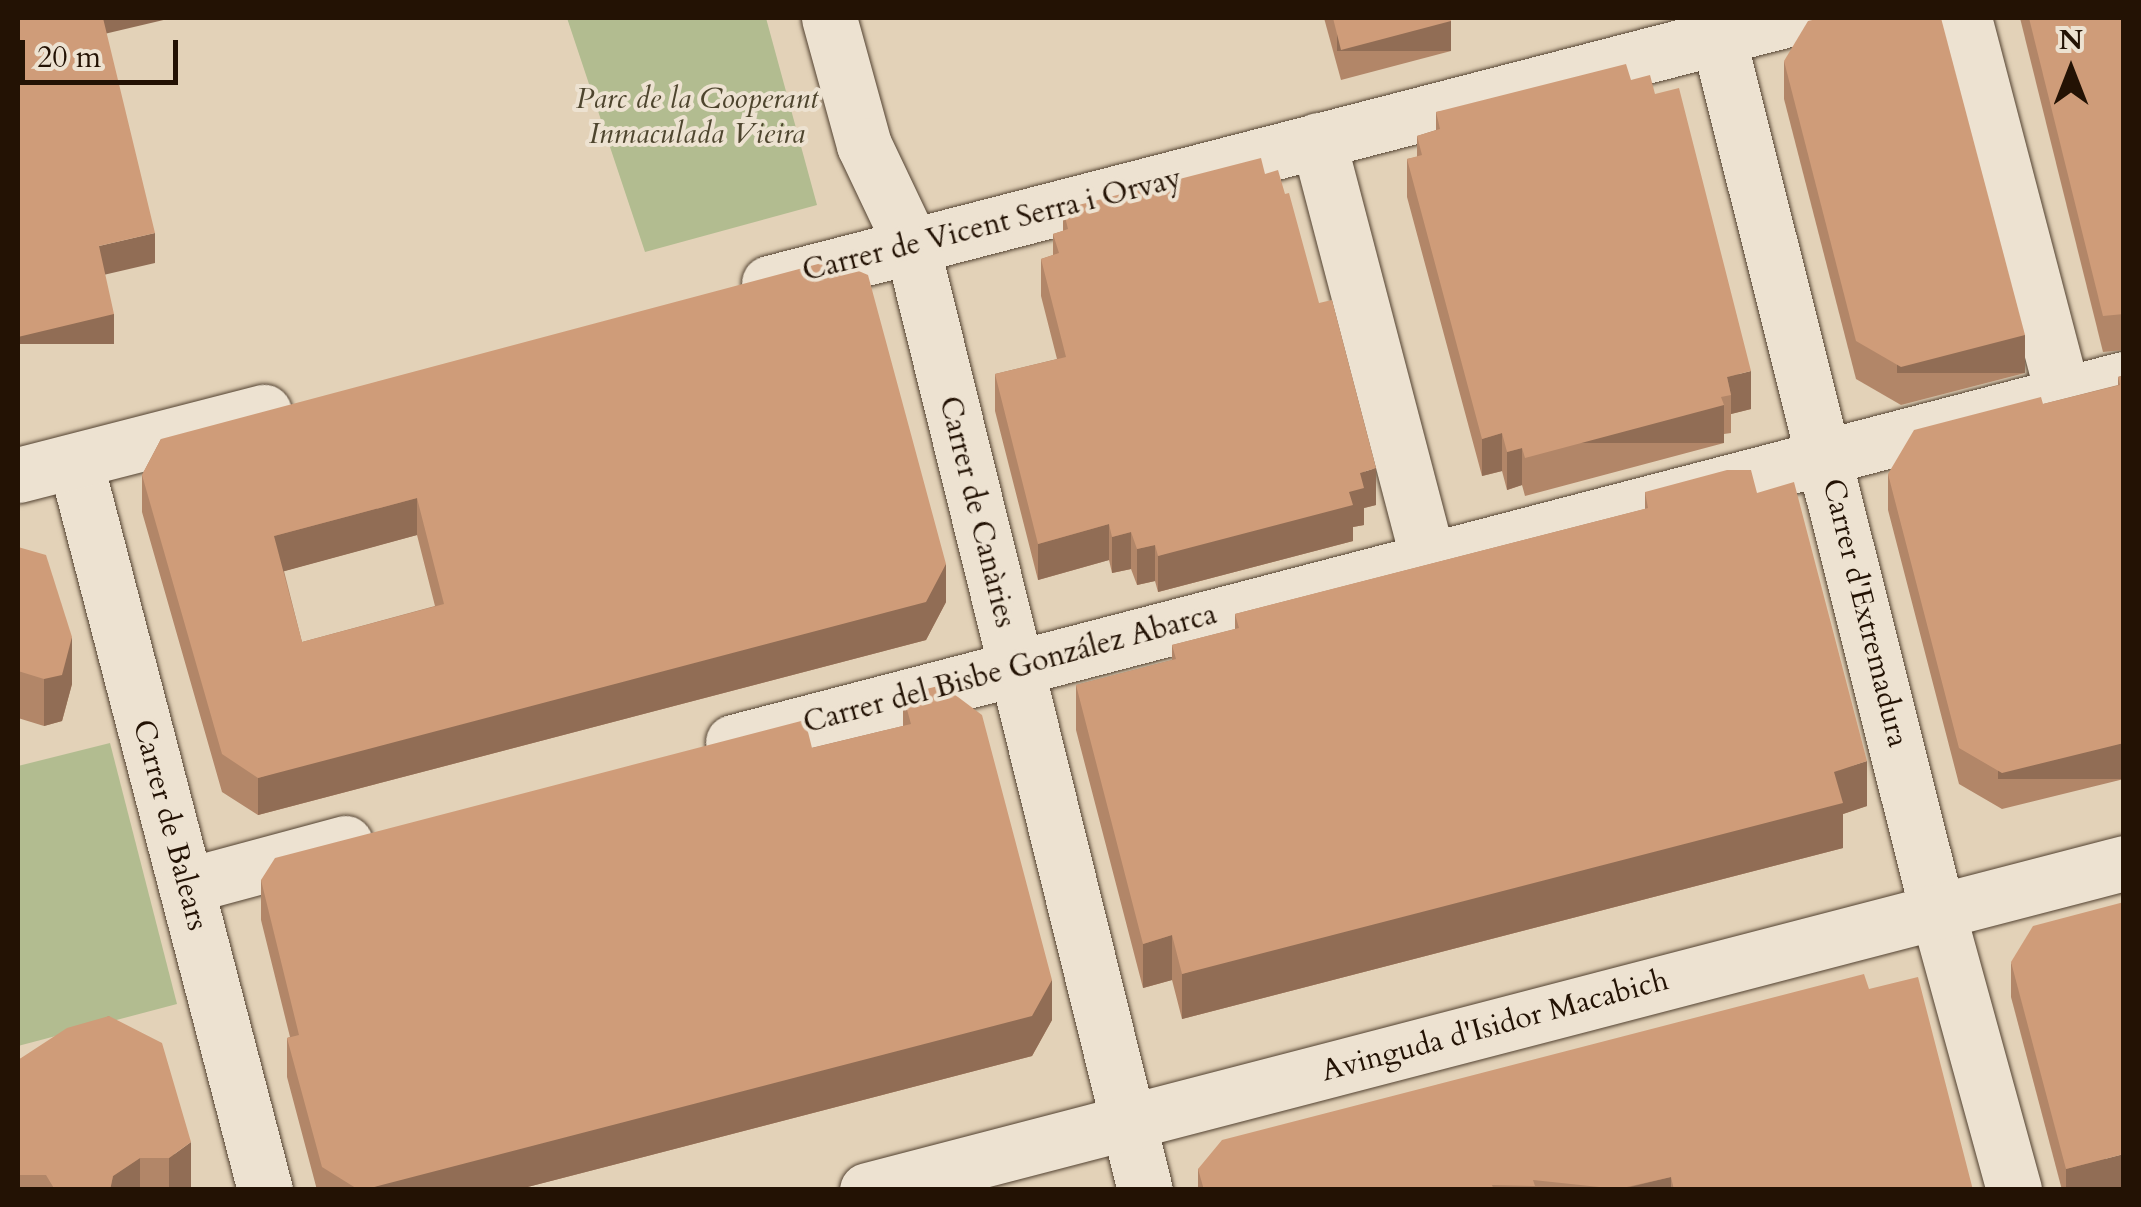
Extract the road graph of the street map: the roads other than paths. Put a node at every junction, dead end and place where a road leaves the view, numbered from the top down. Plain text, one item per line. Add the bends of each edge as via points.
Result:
1 (829, 18) edge
2 (1792, 18) edge
3 (1964, 18) edge
4 (1690, 34) edge
5 (1318, 140) junction
6 (912, 246) junction
7 (712, 297) edge
8 (2124, 379) edge
9 (2063, 395) junction
10 (310, 400) edge
11 (1827, 456) junction
12 (74, 461) junction
13 (18, 474) edge
14 (1428, 560) junction
15 (1016, 668) junction
16 (684, 754) edge
17 (401, 829) edge
18 (2124, 864) edge
19 (186, 886) junction
20 (1937, 910) junction
21 (1128, 1122) junction
22 (265, 1190) edge
23 (868, 1190) edge
24 (1145, 1190) edge
25 (2014, 1190) edge

1 - 6 street, Carrer de Canàries via 864,144
2 - 4 street, Carrer de Vicent Serra i Orvay
3 - 9 street
4 - 5 street, Carrer de Vicent Serra i Orvay
4 - 11 street, Carrer d'Extremadura
5 - 6 street, Carrer de Vicent Serra i Orvay
5 - 14 street
6 - 7 street, Carrer de Vicent Serra i Orvay
6 - 15 street, Carrer de Canàries
8 - 9 street, Carrer del Bisbe González Abarca
9 - 11 street, Carrer del Bisbe González Abarca
10 - 12 street
11 - 14 street, Carrer del Bisbe González Abarca
11 - 20 street, Carrer d'Extremadura
12 - 13 street
12 - 19 street, Carrer de Balears
14 - 15 street, Carrer del Bisbe González Abarca
15 - 16 street, Carrer del Bisbe González Abarca
15 - 21 street, Carrer de Canàries
17 - 19 street
18 - 20 street, Avinguda d'Isidor Macabich
19 - 22 street, Carrer de Balears
20 - 21 street, Avinguda d'Isidor Macabich
20 - 25 street, Carrer d'Extremadura
21 - 23 street, Avinguda d'Isidor Macabich
21 - 24 street, Carrer de Canàries

